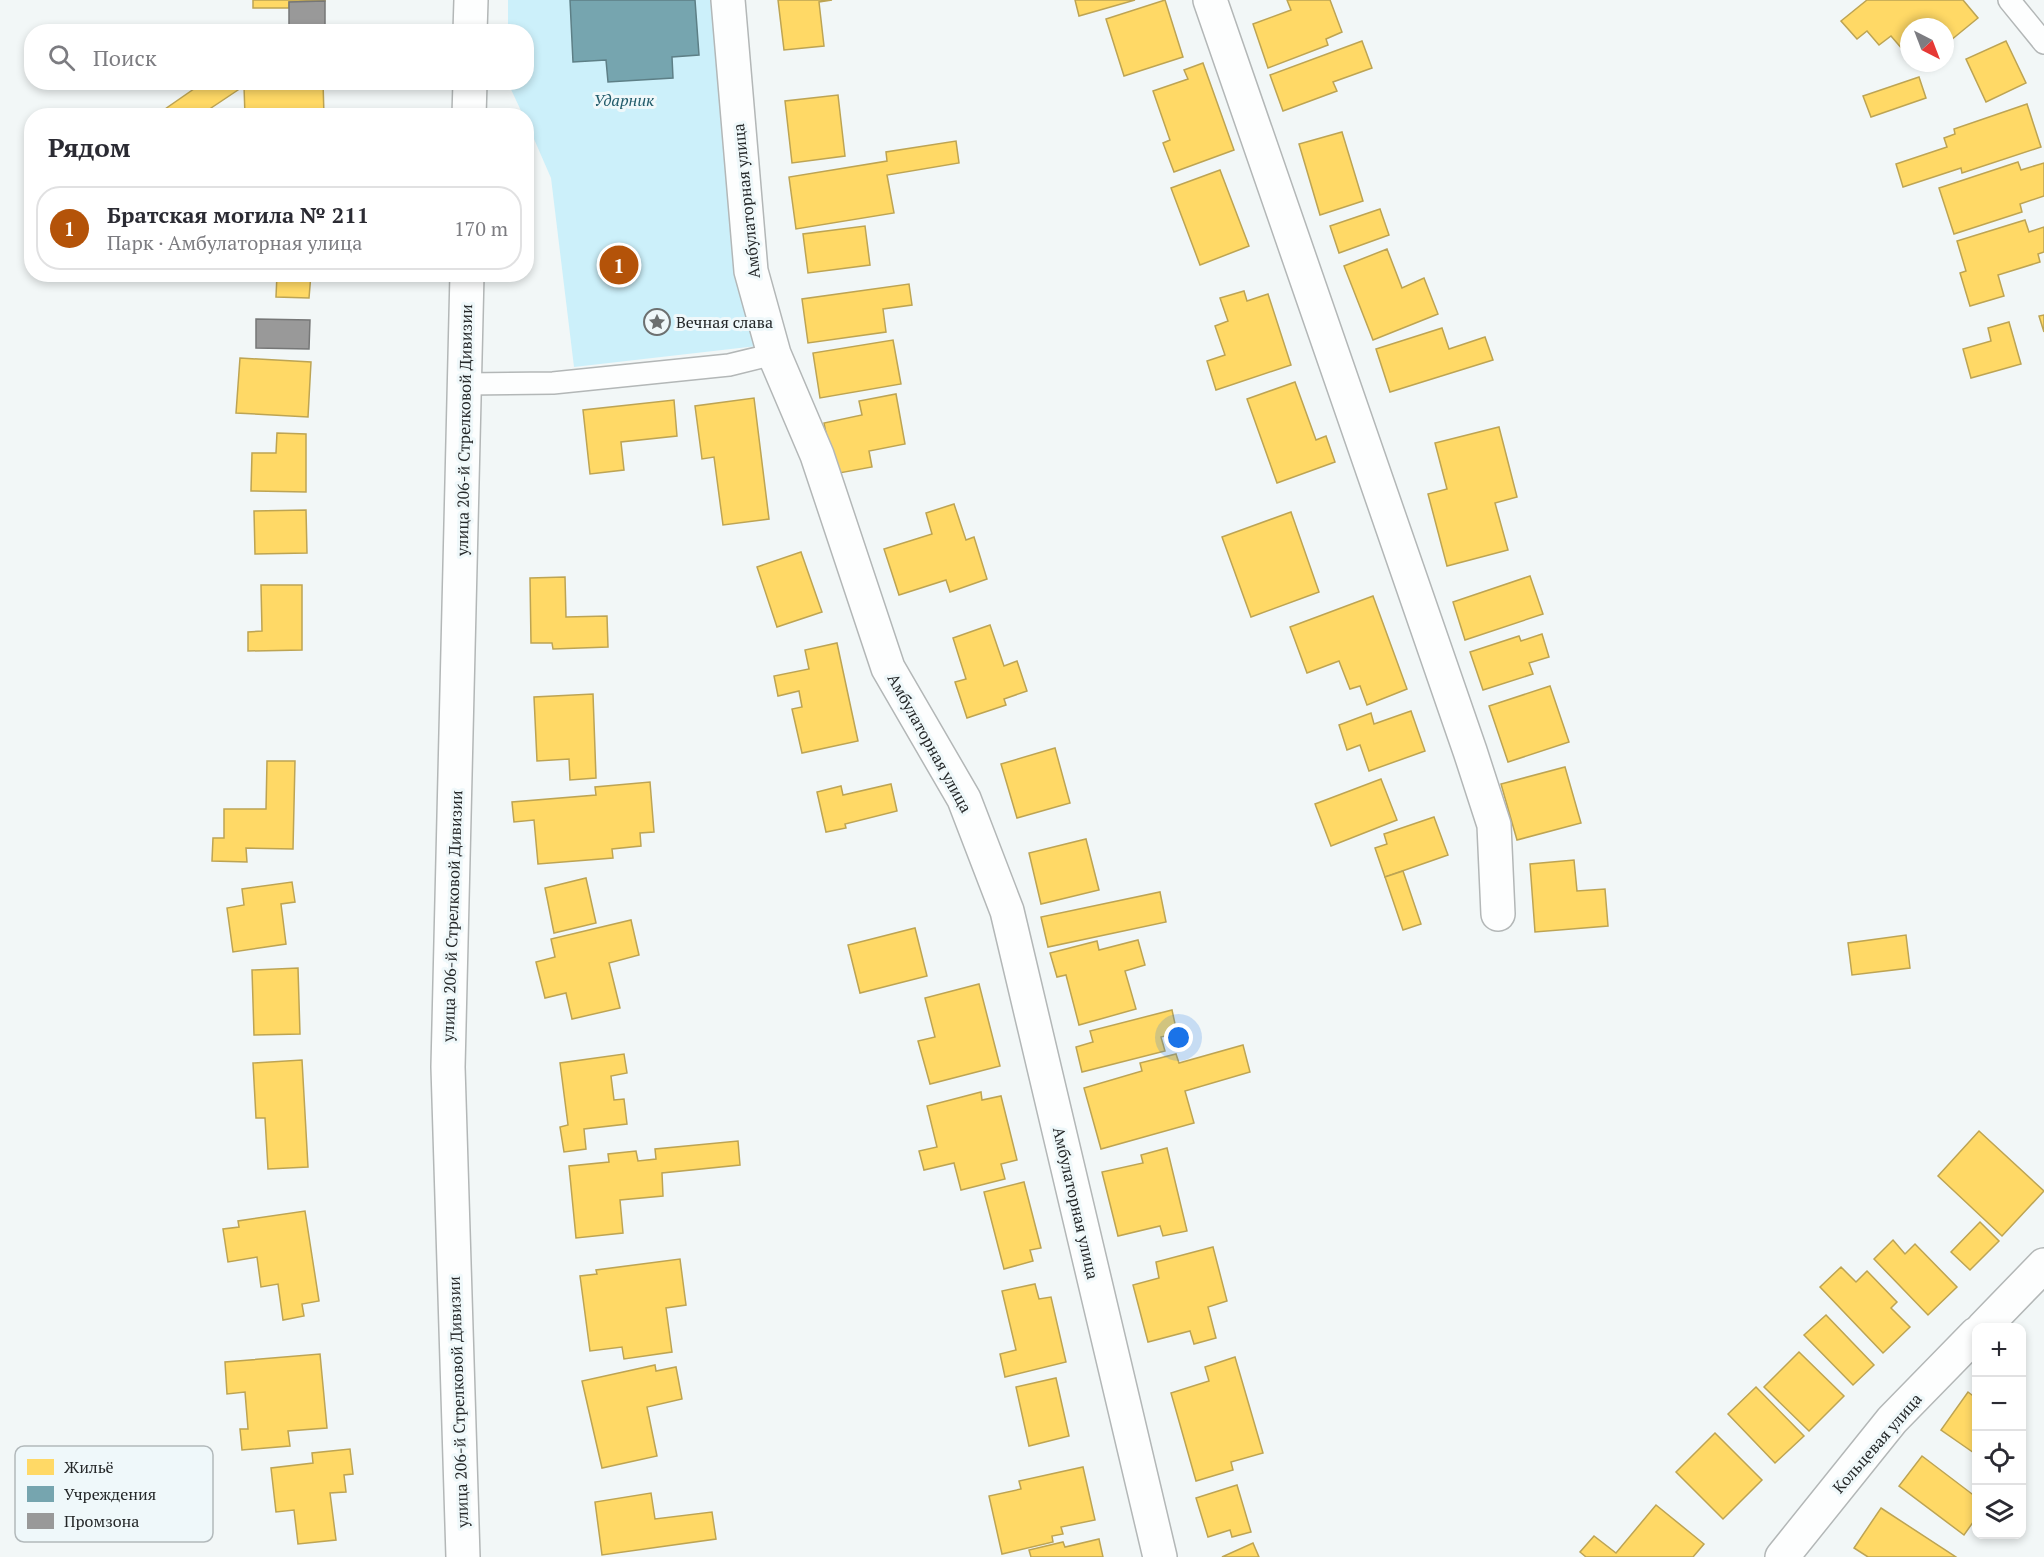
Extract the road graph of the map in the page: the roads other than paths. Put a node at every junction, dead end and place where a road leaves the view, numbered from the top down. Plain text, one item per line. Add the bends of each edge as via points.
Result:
1 (471, 0) edge
2 (728, 0) edge
3 (1210, 0) edge
4 (2009, 0) edge
5 (470, 24) edge
6 (2044, 43) edge
7 (470, 90) edge
8 (469, 108) edge
9 (467, 282) edge
10 (774, 354) junction
11 (466, 384) junction
12 (1498, 914) dead end
13 (2044, 1265) edge
14 (1988, 1323) edge
15 (1972, 1339) edge
16 (463, 1557) edge
17 (1160, 1557) edge
18 (1782, 1557) edge

1 - 5 street
2 - 10 street, Амбулаторная улица via 751,271
3 - 12 street via 1494,825
4 - 6 lane
7 - 8 street
9 - 11 street, улица 206-й Стрелковой Дивизии
10 - 11 lane via 729,365 553,383
10 - 17 street, Амбулаторная улица via 817,455 888,668 964,799 1007,911
11 - 16 street, улица 206-й Стрелковой Дивизии via 448,1067
13 - 14 street
15 - 18 street, Кольцевая улица via 1892,1420

